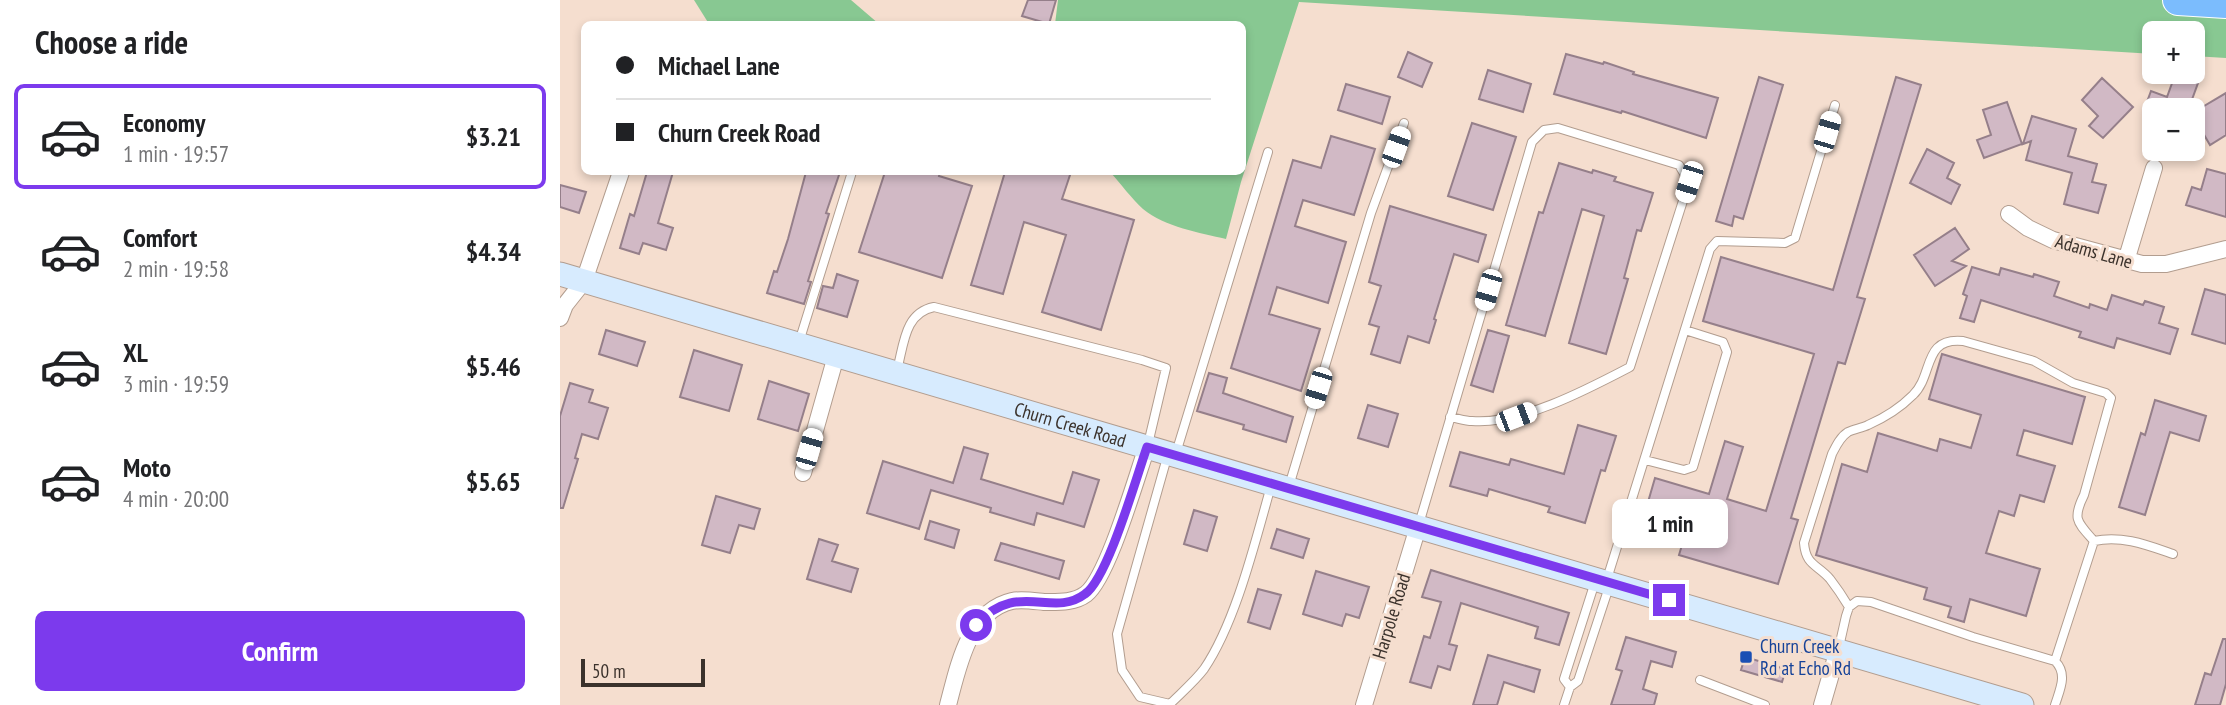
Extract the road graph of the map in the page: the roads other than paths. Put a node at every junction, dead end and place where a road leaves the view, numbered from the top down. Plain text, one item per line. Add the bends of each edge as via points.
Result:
1 (2178, 0) edge
2 (2226, 3) edge
3 (1835, 105) dead end
4 (1404, 123) dead end
5 (1268, 152) dead end
6 (2154, 168) dead end
7 (620, 175) edge
8 (851, 175) edge
9 (2009, 214) dead end
10 (2226, 248) edge
11 (2126, 261) junction
12 (560, 274) edge
13 (584, 281) junction
14 (560, 318) edge
15 (1685, 330) junction
16 (798, 345) junction
17 (836, 356) junction
18 (897, 373) junction
19 (1450, 416) junction
20 (1164, 452) junction
21 (1645, 460) junction
22 (803, 473) dead end
23 (1280, 486) junction
24 (1418, 527) junction
25 (2094, 541) junction
26 (2173, 554) dead end
27 (1604, 582) junction
28 (1849, 607) junction
29 (1838, 650) junction
30 (2055, 661) junction
31 (1700, 680) dead end
32 (1570, 687) junction
33 (948, 705) edge
34 (1364, 705) edge
35 (1564, 705) edge
36 (1765, 705) edge
37 (1822, 705) edge
38 (2022, 705) edge
39 (2055, 705) edge

1 - 2 highway
3 - 15 lane via 1795,239 1786,243 1717,241 1710,248
4 - 23 lane
5 - 20 lane
6 - 11 street
7 - 13 street
8 - 16 lane
9 - 11 street, Adams Lane via 2053,240
10 - 11 street, Adams Lane via 2166,264
12 - 13 main road, Churn Creek Road
13 - 14 street
13 - 16 main road, Churn Creek Road
15 - 21 lane
15 - 21 lane via 1723,342 1727,352 1693,467 1684,470
16 - 17 main road, Churn Creek Road
17 - 18 main road, Churn Creek Road
17 - 22 street
18 - 20 main road, Churn Creek Road
18 - 20 lane via 913,318 934,307 1142,360 1166,368
19 - 19 lane via 1532,142 1544,130 1558,128 1679,165 1689,182 1630,367 1587,390 1516,417 1473,421
19 - 24 lane
20 - 23 main road, Churn Creek Road
20 - 23 lane via 1117,634 1122,670 1140,696 1170,704 1203,669 1224,631
20 - 33 street via 1096,584 1069,601 1010,601 985,615 972,632
21 - 27 lane
23 - 24 main road, Churn Creek Road
24 - 27 main road, Churn Creek Road
24 - 34 street, Harpole Road
25 - 26 lane via 2110,537 2135,541
25 - 28 lane via 2077,522 2076,509 2084,495 2110,398 2057,377 2034,361 1951,340 1934,351 1919,389 1911,397 1883,418 1847,432 1832,454 1804,543 1805,556 1828,576
25 - 30 lane
27 - 29 main road, Churn Creek Road
27 - 32 lane via 1578,681
27 - 32 lane via 1564,679
28 - 29 lane
28 - 30 lane via 1857,601 1871,602
29 - 37 street
29 - 38 main road, Churn Creek Road
30 - 39 lane via 2063,680
31 - 36 lane
32 - 35 lane

